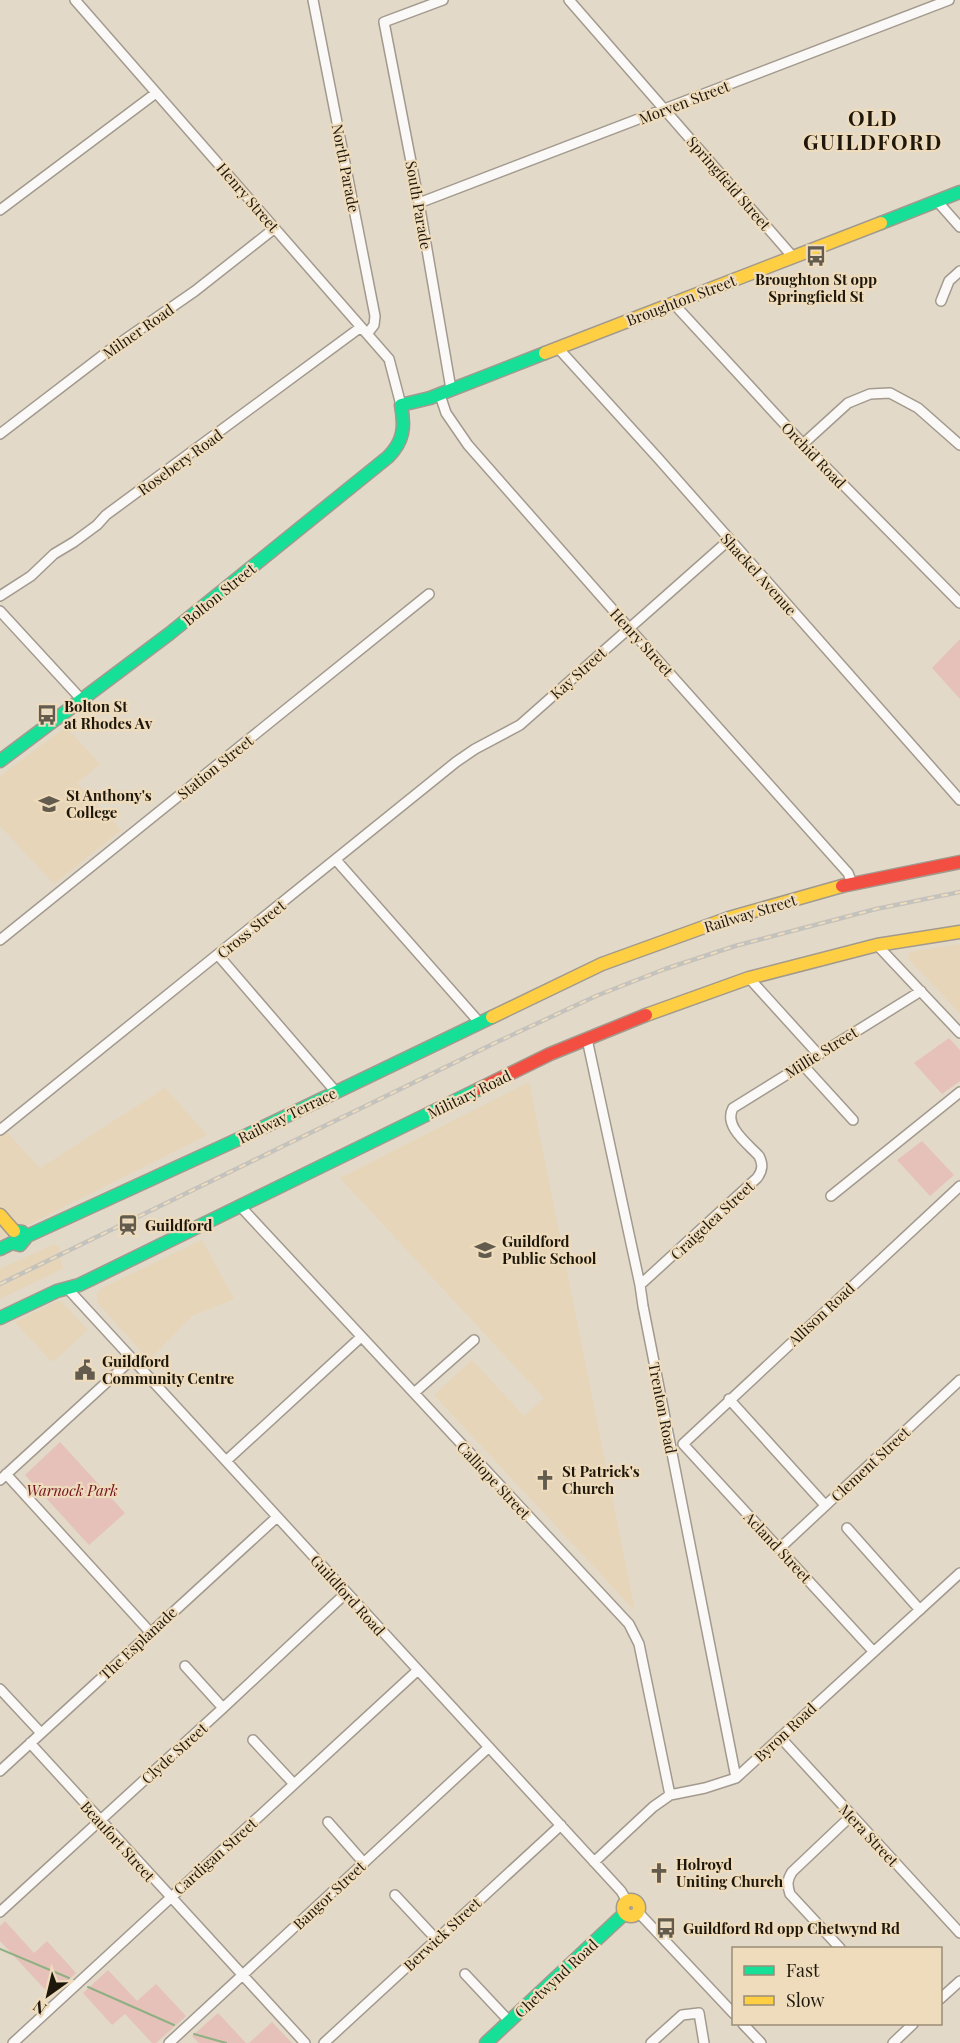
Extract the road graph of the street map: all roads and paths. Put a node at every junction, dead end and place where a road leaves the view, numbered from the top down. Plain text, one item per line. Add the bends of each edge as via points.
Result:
1 (75, 0) edge
2 (313, 0) edge
3 (443, 0) edge
4 (569, 0) edge
5 (949, 0) edge
6 (156, 93) junction
7 (665, 110) junction
8 (960, 192) edge
9 (937, 201) junction
10 (419, 203) junction
11 (0, 210) edge
12 (960, 227) edge
13 (275, 228) junction
14 (793, 257) junction
15 (960, 271) edge
16 (942, 301) dead end
17 (673, 303) junction
18 (364, 331) junction
19 (558, 348) junction
20 (435, 396) junction
21 (401, 405) junction
22 (0, 434) edge
23 (803, 444) junction
24 (960, 445) edge
25 (729, 540) junction
26 (429, 594) dead end
27 (0, 596) edge
28 (960, 603) edge
29 (0, 611) edge
30 (629, 628) junction
31 (82, 700) junction
32 (506, 733) joint
33 (0, 761) edge
34 (960, 800) edge
35 (336, 860) junction
36 (960, 862) edge
37 (852, 883) junction
38 (960, 932) edge
39 (0, 940) edge
40 (877, 945) junction
41 (218, 955) junction
42 (748, 978) junction
43 (548, 990) joint
44 (921, 991) junction
45 (479, 1022) junction
46 (960, 1033) edge
47 (587, 1039) junction
48 (818, 1054) junction
49 (802, 1064) junction
50 (336, 1092) junction
51 (960, 1092) edge
52 (853, 1119) dead end
53 (730, 1120) joint
54 (0, 1130) edge
55 (960, 1186) edge
56 (831, 1196) dead end
57 (240, 1206) junction
58 (0, 1215) edge
59 (13, 1237) junction
60 (0, 1249) edge
61 (640, 1285) junction
62 (68, 1289) junction
63 (0, 1318) edge
64 (361, 1336) junction
65 (474, 1340) dead end
66 (132, 1359) junction
67 (960, 1380) edge
68 (414, 1394) junction
69 (729, 1399) junction
70 (683, 1444) junction
71 (670, 1445) junction
72 (226, 1461) junction
73 (3, 1477) edge
74 (825, 1505) junction
75 (277, 1517) junction
76 (847, 1528) dead end
77 (780, 1548) junction
78 (960, 1573) edge
79 (346, 1593) junction
80 (920, 1610) junction
81 (150, 1632) junction
82 (873, 1651) junction
83 (185, 1666) dead end
84 (418, 1670) junction
85 (0, 1689) edge
86 (223, 1708) junction
87 (41, 1733) junction
88 (780, 1737) junction
89 (253, 1740) dead end
90 (30, 1743) junction
91 (489, 1747) junction
92 (0, 1771) edge
93 (736, 1778) junction
94 (294, 1784) junction
95 (669, 1795) junction
96 (851, 1816) junction
97 (99, 1821) junction
98 (328, 1822) dead end
99 (561, 1826) junction
100 (594, 1862) junction
101 (364, 1863) junction
102 (395, 1895) dead end
103 (170, 1897) junction
104 (626, 1907) junction
105 (0, 1912) edge
106 (638, 1912) joint
107 (960, 1932) edge
108 (436, 1940) junction
109 (839, 1947) edge
110 (465, 1974) dead end
111 (243, 1975) junction
112 (960, 1981) edge
113 (942, 1997) edge
114 (732, 2012) edge
115 (509, 2021) junction
116 (744, 2025) edge
117 (910, 2025) edge
118 (13, 2043) edge
119 (169, 2043) edge
120 (305, 2043) edge
121 (324, 2043) edge
122 (486, 2043) edge
123 (651, 2043) edge
124 (704, 2043) edge
125 (761, 2043) edge
126 (893, 2043) edge

1 - 6 street, Henry Street
2 - 18 street, North Parade via 375,316 374,325
3 - 10 street, South Parade via 384,22
4 - 7 street, Springfield Street
5 - 7 street, Morven Street
6 - 11 street
6 - 13 street, Henry Street
7 - 10 street, Morven Street
7 - 14 street, Springfield Street
8 - 9 street, Broughton Street
9 - 12 street
9 - 14 street, Broughton Street
10 - 20 street, South Parade
13 - 18 street, Henry Street
13 - 22 street, Milner Road
14 - 17 street, Broughton Street
15 - 16 street via 949,280
17 - 19 street, Broughton Street
17 - 23 street, Orchid Road
18 - 21 street, Henry Street via 389,359
18 - 27 street, Rosebery Road via 106,515
19 - 20 street, Broughton Street
19 - 25 street, Shackel Avenue
20 - 21 street, Broughton Street
20 - 30 street, Henry Street via 468,445
21 - 31 street, Bolton Street via 404,434 388,457
23 - 24 street via 848,403 870,394 890,393 918,408
23 - 28 street, Orchid Road
25 - 30 street, Kay Street
25 - 34 street, Shackel Avenue
26 - 39 street, Station Street
29 - 31 street
30 - 32 street, Kay Street via 520,725
30 - 37 street, Henry Street via 848,873
31 - 33 street, Bolton Street
32 - 35 street, Cross Street via 456,762
35 - 41 street, Cross Street
35 - 45 street
36 - 37 street, Railway Street
37 - 43 street, Railway Street via 719,922 602,964
38 - 40 street, Military Road
40 - 42 street, Military Road
40 - 44 street
41 - 50 street
41 - 54 street, Cross Street
42 - 47 street, Military Road
42 - 48 street
43 - 45 street, Railway Terrace
44 - 46 street
44 - 48 street, Millie Street
45 - 50 street, Railway Terrace
47 - 57 street, Military Road
47 - 61 street, Trenton Road
48 - 49 street, Millie Street
49 - 52 street
49 - 53 street, Millie Street via 737,1104
50 - 59 street, Railway Terrace via 25,1237 20,1245
51 - 56 street
53 - 61 street, Craigelea Street via 759,1156 762,1166 758,1178
55 - 69 street, Allison Road
57 - 62 street, Military Road
57 - 64 street, Calliope Street
58 - 59 street
59 - 60 street
61 - 71 street, Trenton Road
62 - 63 street, Military Road
62 - 66 street, Guildford Road
64 - 68 street, Calliope Street
64 - 72 street
65 - 68 street
66 - 72 street, Guildford Road
66 - 73 street
67 - 74 street, Clement Street
68 - 95 street, Calliope Street via 634,1633
69 - 70 street, Allison Road
69 - 74 street
70 - 71 street
70 - 77 street, Acland Street
71 - 93 street, Trenton Road
72 - 75 street, Guildford Road
73 - 81 street
74 - 77 street, Clement Street
75 - 79 street, Guildford Road
75 - 81 street, The Esplanade
76 - 80 street
77 - 82 street, Acland Street
78 - 80 street, Byron Road
79 - 84 street, Guildford Road
79 - 86 street, Clyde Street
80 - 82 street, Byron Road
81 - 87 street, The Esplanade
82 - 88 street, Byron Road
83 - 86 street
84 - 91 street, Guildford Road
84 - 94 street, Cardigan Street
85 - 87 street
86 - 97 street, Clyde Street
87 - 90 street, The Esplanade
88 - 93 street, Byron Road
88 - 96 street, Mera Street
89 - 94 street
90 - 92 street, The Esplanade
90 - 97 street, Beaufort Street
91 - 99 street, Guildford Road
91 - 101 street, Bangor Street
93 - 95 street, Byron Road
94 - 103 street, Cardigan Street
95 - 100 street, Byron Road
96 - 107 street, Mera Street
96 - 109 street via 792,1872 787,1886
97 - 103 street, Beaufort Street
97 - 105 street, Clyde Street
98 - 101 street
99 - 100 street, Guildford Road
99 - 108 street, Berwick Street
100 - 104 street, Guildford Road
101 - 111 street, Bangor Street
102 - 108 street
103 - 111 street, Beaufort Street
103 - 118 street, Cardigan Street
104 - 106 street via 632,1916
104 - 115 street, Chetwynd Road
106 - 114 street
108 - 121 street, Berwick Street
110 - 115 street
111 - 119 street, Bangor Street
111 - 120 street, Beaufort Street
112 - 113 street
115 - 122 street, Chetwynd Road
116 - 125 street
117 - 126 street
123 - 124 street via 682,2015 699,2013

